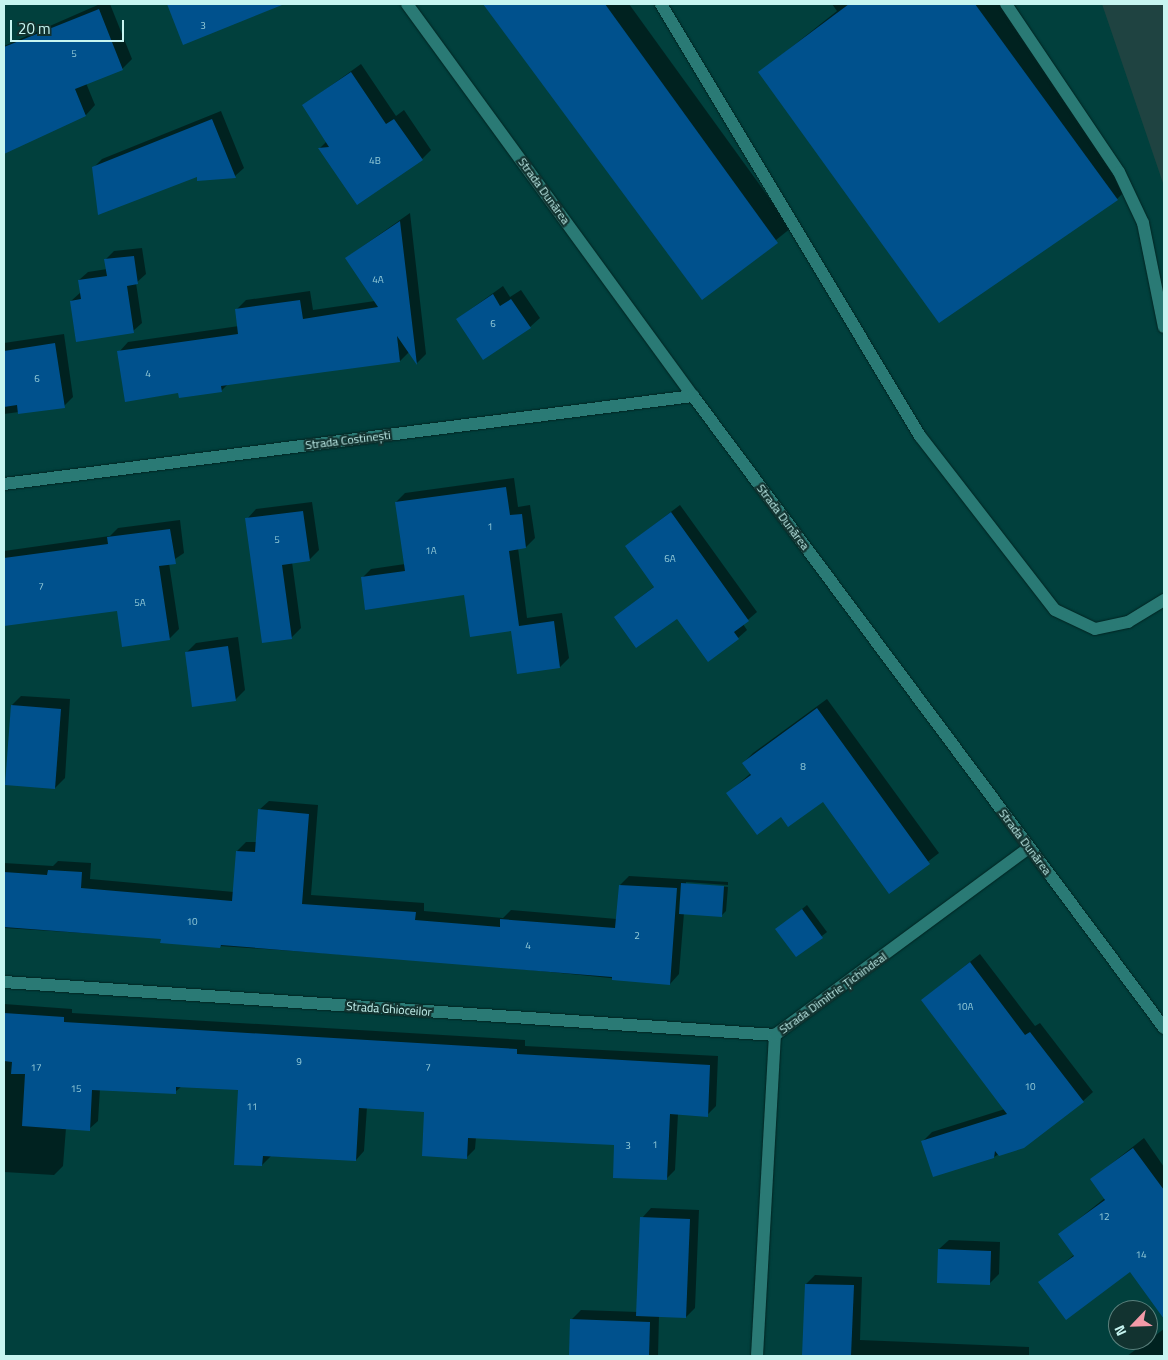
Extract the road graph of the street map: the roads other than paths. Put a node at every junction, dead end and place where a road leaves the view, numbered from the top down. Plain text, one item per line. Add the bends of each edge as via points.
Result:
1 (407, 4) edge
2 (661, 4) edge
3 (1006, 4) edge
4 (1164, 326) edge
5 (693, 396) junction
6 (4, 484) edge
7 (1164, 600) edge
8 (1029, 848) junction
9 (4, 982) edge
10 (1164, 1028) edge
11 (775, 1035) junction
12 (757, 1356) edge

1 - 5 street, Strada Dunărea
2 - 7 street via 920,436 1055,610 1095,629 1128,622
3 - 4 street via 1123,180 1143,222
5 - 6 street, Strada Costinești
5 - 8 street, Strada Dunărea
8 - 10 street, Strada Dunărea
8 - 11 street, Strada Dimitrie Țichindeal
9 - 11 street, Strada Ghioceilor
11 - 12 street, Strada Dimitrie Țichindeal

